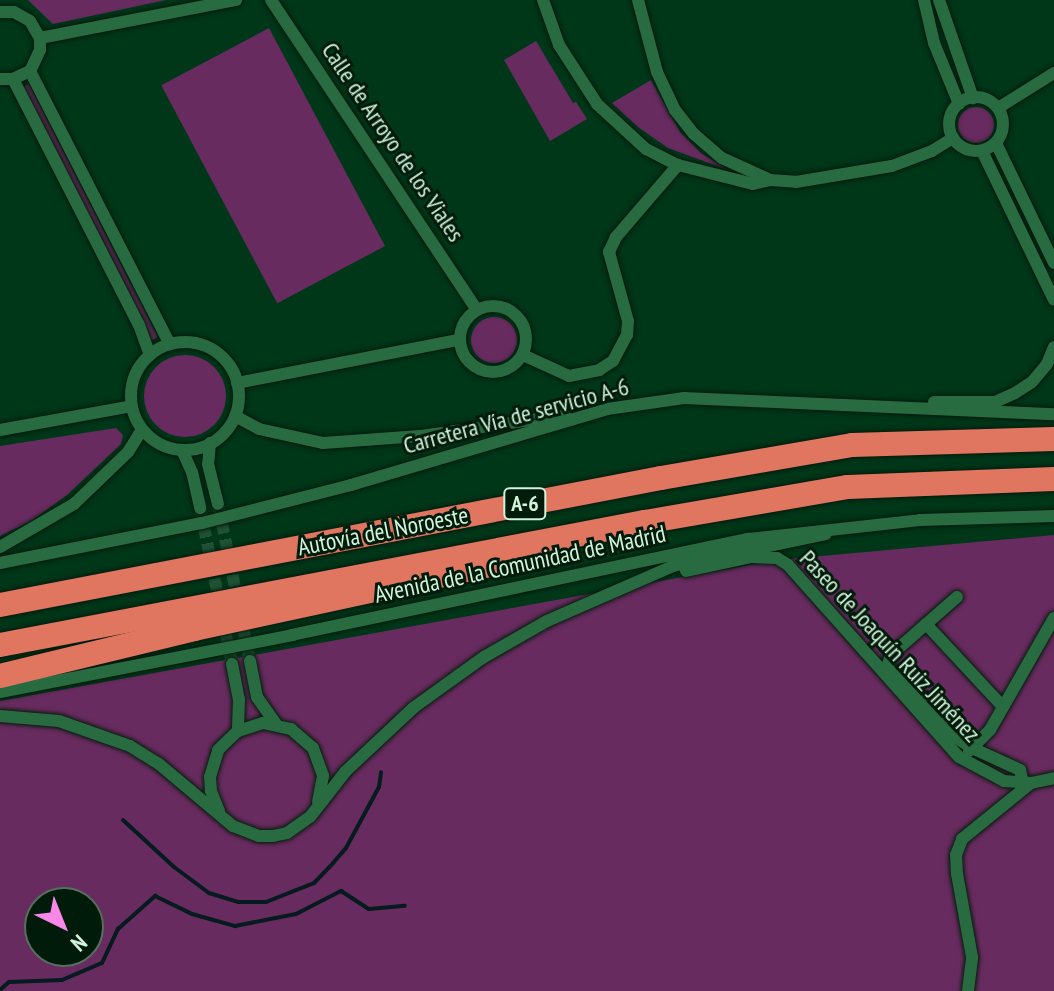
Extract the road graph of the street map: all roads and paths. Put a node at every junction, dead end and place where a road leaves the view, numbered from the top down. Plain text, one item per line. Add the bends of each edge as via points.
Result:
1 (236, 0) edge
2 (271, 0) edge
3 (543, 0) edge
4 (638, 0) edge
5 (924, 0) edge
6 (939, 0) edge
7 (2, 8) edge
8 (40, 38) junction
9 (30, 71) junction
10 (1054, 73) edge
11 (6, 79) edge
12 (973, 98) junction
13 (959, 104) junction
14 (998, 108) junction
15 (953, 138) junction
16 (996, 143) junction
17 (982, 151) junction
18 (678, 165) junction
19 (770, 180) junction
20 (1054, 263) edge
21 (1054, 300) edge
22 (477, 310) junction
23 (459, 340) junction
24 (170, 344) junction
25 (1054, 347) edge
26 (150, 355) junction
27 (523, 355) junction
28 (237, 383) junction
29 (132, 406) junction
30 (824, 406) junction
31 (607, 409) junction
32 (1054, 414) edge
33 (235, 416) junction
34 (0, 430) edge
35 (142, 430) junction
36 (1054, 439) edge
37 (210, 443) junction
38 (182, 450) junction
39 (1054, 479) edge
40 (218, 504) tunnel mouth
41 (200, 508) tunnel mouth
42 (1054, 516) edge
43 (645, 522) junction
44 (852, 525) junction
45 (0, 547) edge
46 (0, 563) edge
47 (628, 585) junction
48 (957, 597) dead end
49 (0, 605) edge
50 (1054, 618) edge
51 (926, 624) junction
52 (0, 645) edge
53 (250, 661) tunnel mouth
54 (232, 664) tunnel mouth
55 (0, 676) edge
56 (0, 692) edge
57 (1003, 707) junction
58 (0, 716) edge
59 (276, 724) junction
60 (238, 731) junction
61 (972, 748) junction
62 (959, 757) junction
63 (1054, 778) edge
64 (1027, 781) junction
65 (317, 805) junction
66 (223, 816) junction
67 (968, 991) edge

1 - 8 street
2 - 22 street, Calle de Arroyo de los Viales
3 - 18 street via 559,45 597,104 646,149
4 - 19 street via 657,72 675,110 722,158
5 - 13 street via 934,43
6 - 12 street
7 - 8 street via 30,21
8 - 9 street
9 - 11 street
9 - 24 street
10 - 14 street
11 - 26 street via 109,267
12 - 13 street
12 - 14 street
13 - 15 street via 950,120
14 - 16 street via 1003,126
15 - 17 street via 965,149
15 - 19 street via 911,159 864,173
16 - 17 street
16 - 20 street
17 - 21 street
18 - 19 street via 753,184
18 - 27 street via 609,252 628,321 613,361 599,370 569,376
22 - 23 street via 461,328
22 - 27 street via 491,305 517,315 525,327
23 - 27 street via 472,366 486,372 500,373
23 - 28 street
24 - 26 street
24 - 28 street via 212,349
25 - 30 street via 1032,382 995,402
26 - 29 street via 135,378
28 - 33 street
29 - 34 street
29 - 35 street
30 - 31 street, Carretera Vía de servicio A-6 via 684,398
30 - 32 street, Carretera Vía de servicio A-6
31 - 33 street via 420,436 323,443 259,429
31 - 46 street, Carretera Vía de servicio A-6 via 202,523
33 - 37 street
35 - 38 street via 160,444
35 - 45 street via 128,452 74,504
36 - 49 highway, Autovía del Noroeste / A-6 via 852,445
37 - 38 street
37 - 40 street via 208,464
38 - 41 street
39 - 43 highway, Autovía del Noroeste / A-6 via 848,487
42 - 44 street, Avenida de la Comunidad de Madrid
43 - 52 highway, Autovía del Noroeste / A-6
43 - 55 highway via 452,575
44 - 47 street via 811,539 703,558
44 - 56 street, Avenida de la Comunidad de Madrid via 677,552
47 - 62 street, Paseo de Joaquín Ruiz Jiménez via 751,557 777,558
47 - 65 street via 547,621 484,657 393,725
48 - 51 street
50 - 57 street
51 - 57 street
51 - 61 street via 891,655 887,667 941,724
53 - 59 street via 257,697
54 - 60 street
57 - 61 street
58 - 66 street via 59,721 130,746
59 - 60 street
59 - 65 street via 313,748 323,776
60 - 66 street via 218,750 210,777
61 - 62 street
61 - 64 street, Paseo de Joaquín Ruiz Jiménez via 1020,770
62 - 64 street, Paseo de Joaquín Ruiz Jiménez via 1004,781
63 - 64 street, Paseo de Joaquín Ruiz Jiménez
64 - 67 street, Paseo de Joaquín Ruiz Jiménez via 978,822 956,855 972,957
65 - 66 street via 299,826 273,836 245,833

